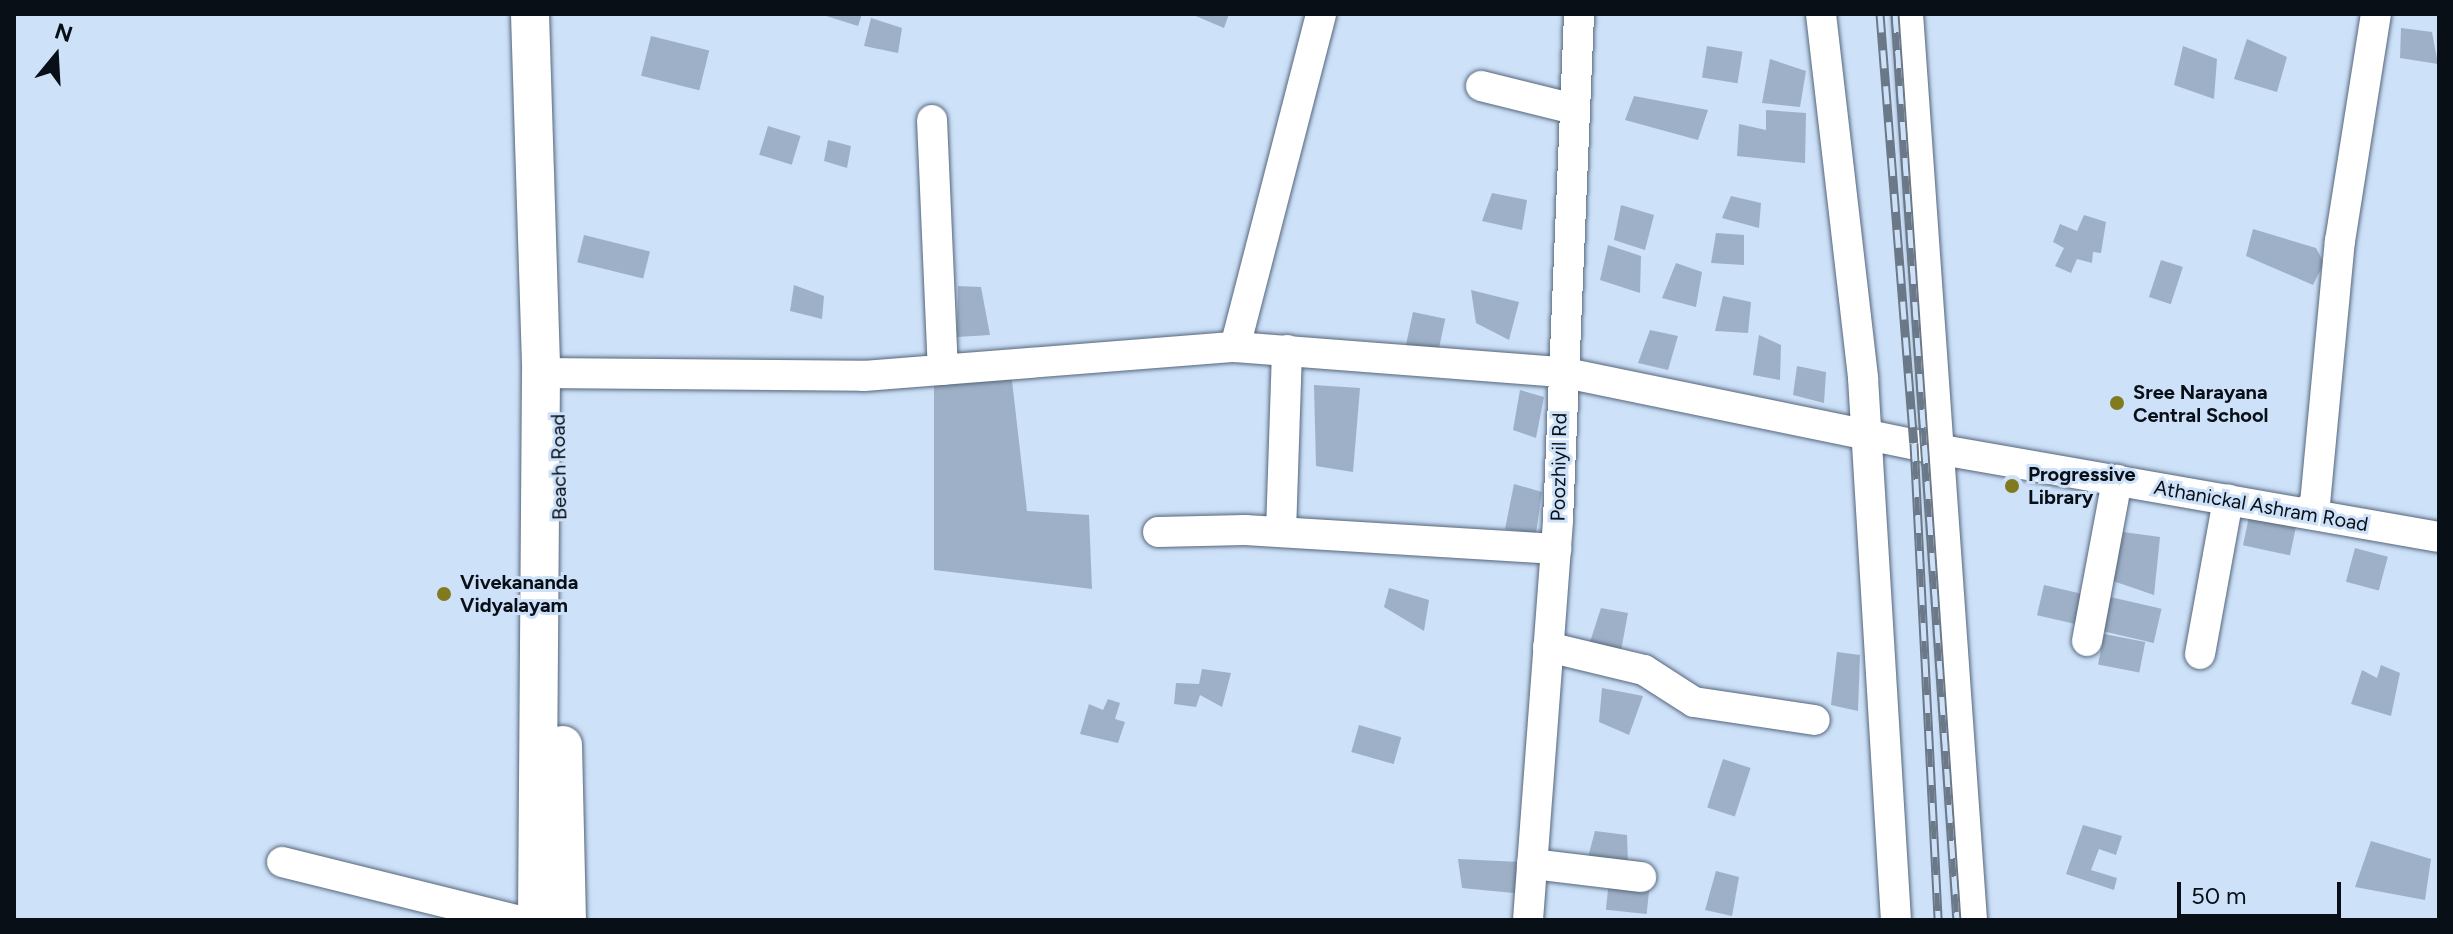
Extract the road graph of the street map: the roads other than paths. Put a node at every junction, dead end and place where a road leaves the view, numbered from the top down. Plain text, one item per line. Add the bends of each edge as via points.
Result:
1 (530, 14) edge
2 (557, 14) edge
3 (1321, 14) edge
4 (1579, 14) edge
5 (1821, 14) edge
6 (1908, 14) edge
7 (2376, 14) edge
8 (1481, 86) dead end
9 (1574, 109) junction
10 (932, 120) dead end
11 (1235, 347) junction
12 (1287, 350) junction
13 (943, 370) junction
14 (1561, 372) junction
15 (549, 374) junction
16 (1866, 435) junction
17 (1942, 450) junction
18 (2117, 480) junction
19 (2228, 500) junction
20 (2304, 513) junction
21 (1158, 532) dead end
22 (1281, 532) junction
23 (2439, 537) edge
24 (1556, 549) junction
25 (2087, 641) dead end
26 (1548, 647) junction
27 (2200, 654) dead end
28 (1815, 720) dead end
29 (282, 862) dead end
30 (1532, 864) junction
31 (1641, 877) dead end
32 (516, 920) edge
33 (537, 920) edge
34 (567, 920) edge
35 (1528, 920) edge
36 (1896, 920) edge
37 (1972, 920) edge

1 - 15 main road
2 - 15 main road, Beach Road
3 - 11 street
4 - 9 street, Poozhiyil Rd
5 - 16 street
6 - 17 street
7 - 20 street via 2340,241 2315,504
8 - 9 street
9 - 14 street, Poozhiyil Rd
10 - 13 street
11 - 12 street, Athanickal Ashram Road
11 - 13 street, Athanickal Ashram Road
12 - 14 street, Athanickal Ashram Road
12 - 22 street
13 - 15 street, Athanickal Ashram Road
14 - 16 street, Athanickal Ashram Road
14 - 24 street, Poozhiyil Rd
15 - 33 main road
15 - 34 main road, Beach Road
16 - 17 street, Athanickal Ashram Road
16 - 36 street
17 - 18 street, Athanickal Ashram Road
17 - 37 street
18 - 19 street, Athanickal Ashram Road
18 - 25 street
19 - 20 street, Athanickal Ashram Road
19 - 27 street
20 - 23 street, Athanickal Ashram Road
21 - 22 street
22 - 24 street
24 - 26 street, Poozhiyil Rd
26 - 28 street via 1644,670 1694,702
26 - 30 street, Poozhiyil Rd
29 - 32 street
30 - 31 street
30 - 35 street, Poozhiyil Rd

